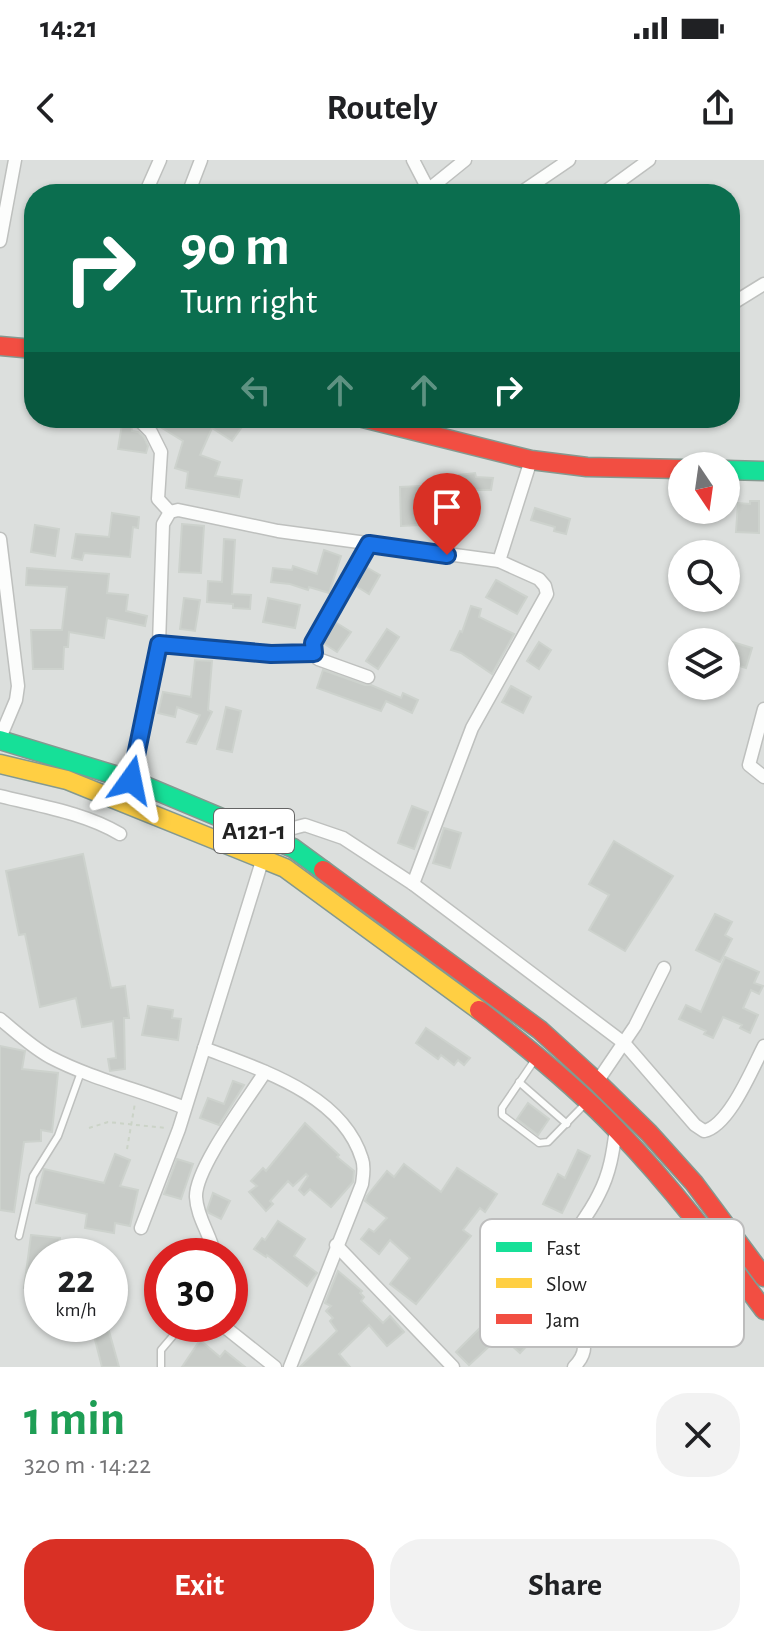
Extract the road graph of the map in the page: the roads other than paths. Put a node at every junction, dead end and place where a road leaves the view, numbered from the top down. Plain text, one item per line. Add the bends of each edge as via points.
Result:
1 (15, 160) edge
2 (160, 160) edge
3 (201, 160) edge
4 (413, 160) edge
5 (465, 160) edge
6 (569, 160) edge
7 (649, 160) edge
8 (149, 184) edge
9 (192, 184) edge
10 (425, 184) edge
11 (438, 184) edge
12 (534, 184) edge
13 (616, 184) edge
14 (0, 241) edge
15 (764, 284) edge
16 (740, 299) edge
17 (0, 346) edge
18 (24, 348) edge
19 (147, 428) edge
20 (403, 428) edge
21 (531, 460) junction
22 (668, 469) edge
23 (740, 470) edge
24 (764, 471) edge
25 (170, 512) junction
26 (0, 539) edge
27 (369, 544) junction
28 (499, 561) junction
29 (159, 644) junction
30 (314, 653) junction
31 (368, 677) dead end
32 (764, 709) edge
33 (0, 739) edge
34 (0, 764) edge
35 (764, 777) edge
36 (131, 780) junction
37 (0, 796) edge
38 (120, 834) dead end
39 (264, 835) junction
40 (263, 858) junction
41 (413, 884) junction
42 (664, 968) dead end
43 (0, 1019) edge
44 (624, 1043) junction
45 (764, 1046) edge
46 (204, 1048) junction
47 (538, 1056) junction
48 (81, 1072) junction
49 (265, 1072) junction
50 (519, 1082) junction
51 (597, 1082) junction
52 (587, 1102) junction
53 (185, 1108) junction
54 (567, 1124) junction
55 (616, 1129) junction
56 (583, 1219) edge
57 (694, 1219) edge
58 (721, 1219) edge
59 (141, 1228) dead end
60 (19, 1236) dead end
61 (208, 1238) edge
62 (336, 1245) junction
63 (744, 1250) edge
64 (764, 1277) edge
65 (744, 1284) edge
66 (764, 1310) edge
67 (168, 1342) edge
68 (244, 1342) edge
69 (584, 1347) edge
70 (161, 1367) edge
71 (275, 1367) edge
72 (290, 1367) edge
73 (453, 1367) edge
74 (574, 1367) edge

1 - 14 street
2 - 8 street
3 - 9 street
4 - 10 street
5 - 11 street
6 - 12 street
7 - 13 street
15 - 16 street
17 - 18 main road
19 - 25 street via 161,452 158,499
20 - 21 main road
21 - 22 main road
21 - 28 street
23 - 24 main road
25 - 27 street
25 - 29 street via 163,524
26 - 33 street via 18,686
27 - 28 street
27 - 30 street via 313,643
28 - 41 street via 539,579 547,594 472,728
29 - 30 street
29 - 36 street
30 - 31 street
32 - 35 street via 749,765
33 - 36 main road, A121-1
34 - 40 main road, A121-1 via 67,780
36 - 39 main road, A121-1
37 - 38 street
39 - 41 street via 305,825 318,829 343,838
39 - 51 main road, A121-1 via 293,848 477,982
40 - 46 street
40 - 47 main road, A121-1 via 285,868
41 - 44 street
42 - 44 street
43 - 48 street via 47,1055
44 - 45 street via 704,1131 713,1129 730,1110
44 - 51 street
46 - 49 street
46 - 53 street
47 - 50 lane
47 - 52 main road, A121-1
48 - 53 street
48 - 60 lane via 58,1136 33,1176
49 - 61 street via 202,1170 196,1194
49 - 62 street via 326,1106 352,1137 363,1162 362,1184
50 - 54 lane
50 - 54 lane via 502,1115 539,1143 548,1142
51 - 58 main road, A121-1 via 649,1133
52 - 54 lane
52 - 55 main road, A121-1
53 - 59 street
55 - 56 street via 612,1163
55 - 57 main road, A121-1
62 - 72 street
62 - 73 street
63 - 64 main road, A121-1
65 - 66 main road, A121-1
67 - 70 lane via 161,1350
68 - 71 street
69 - 74 street

